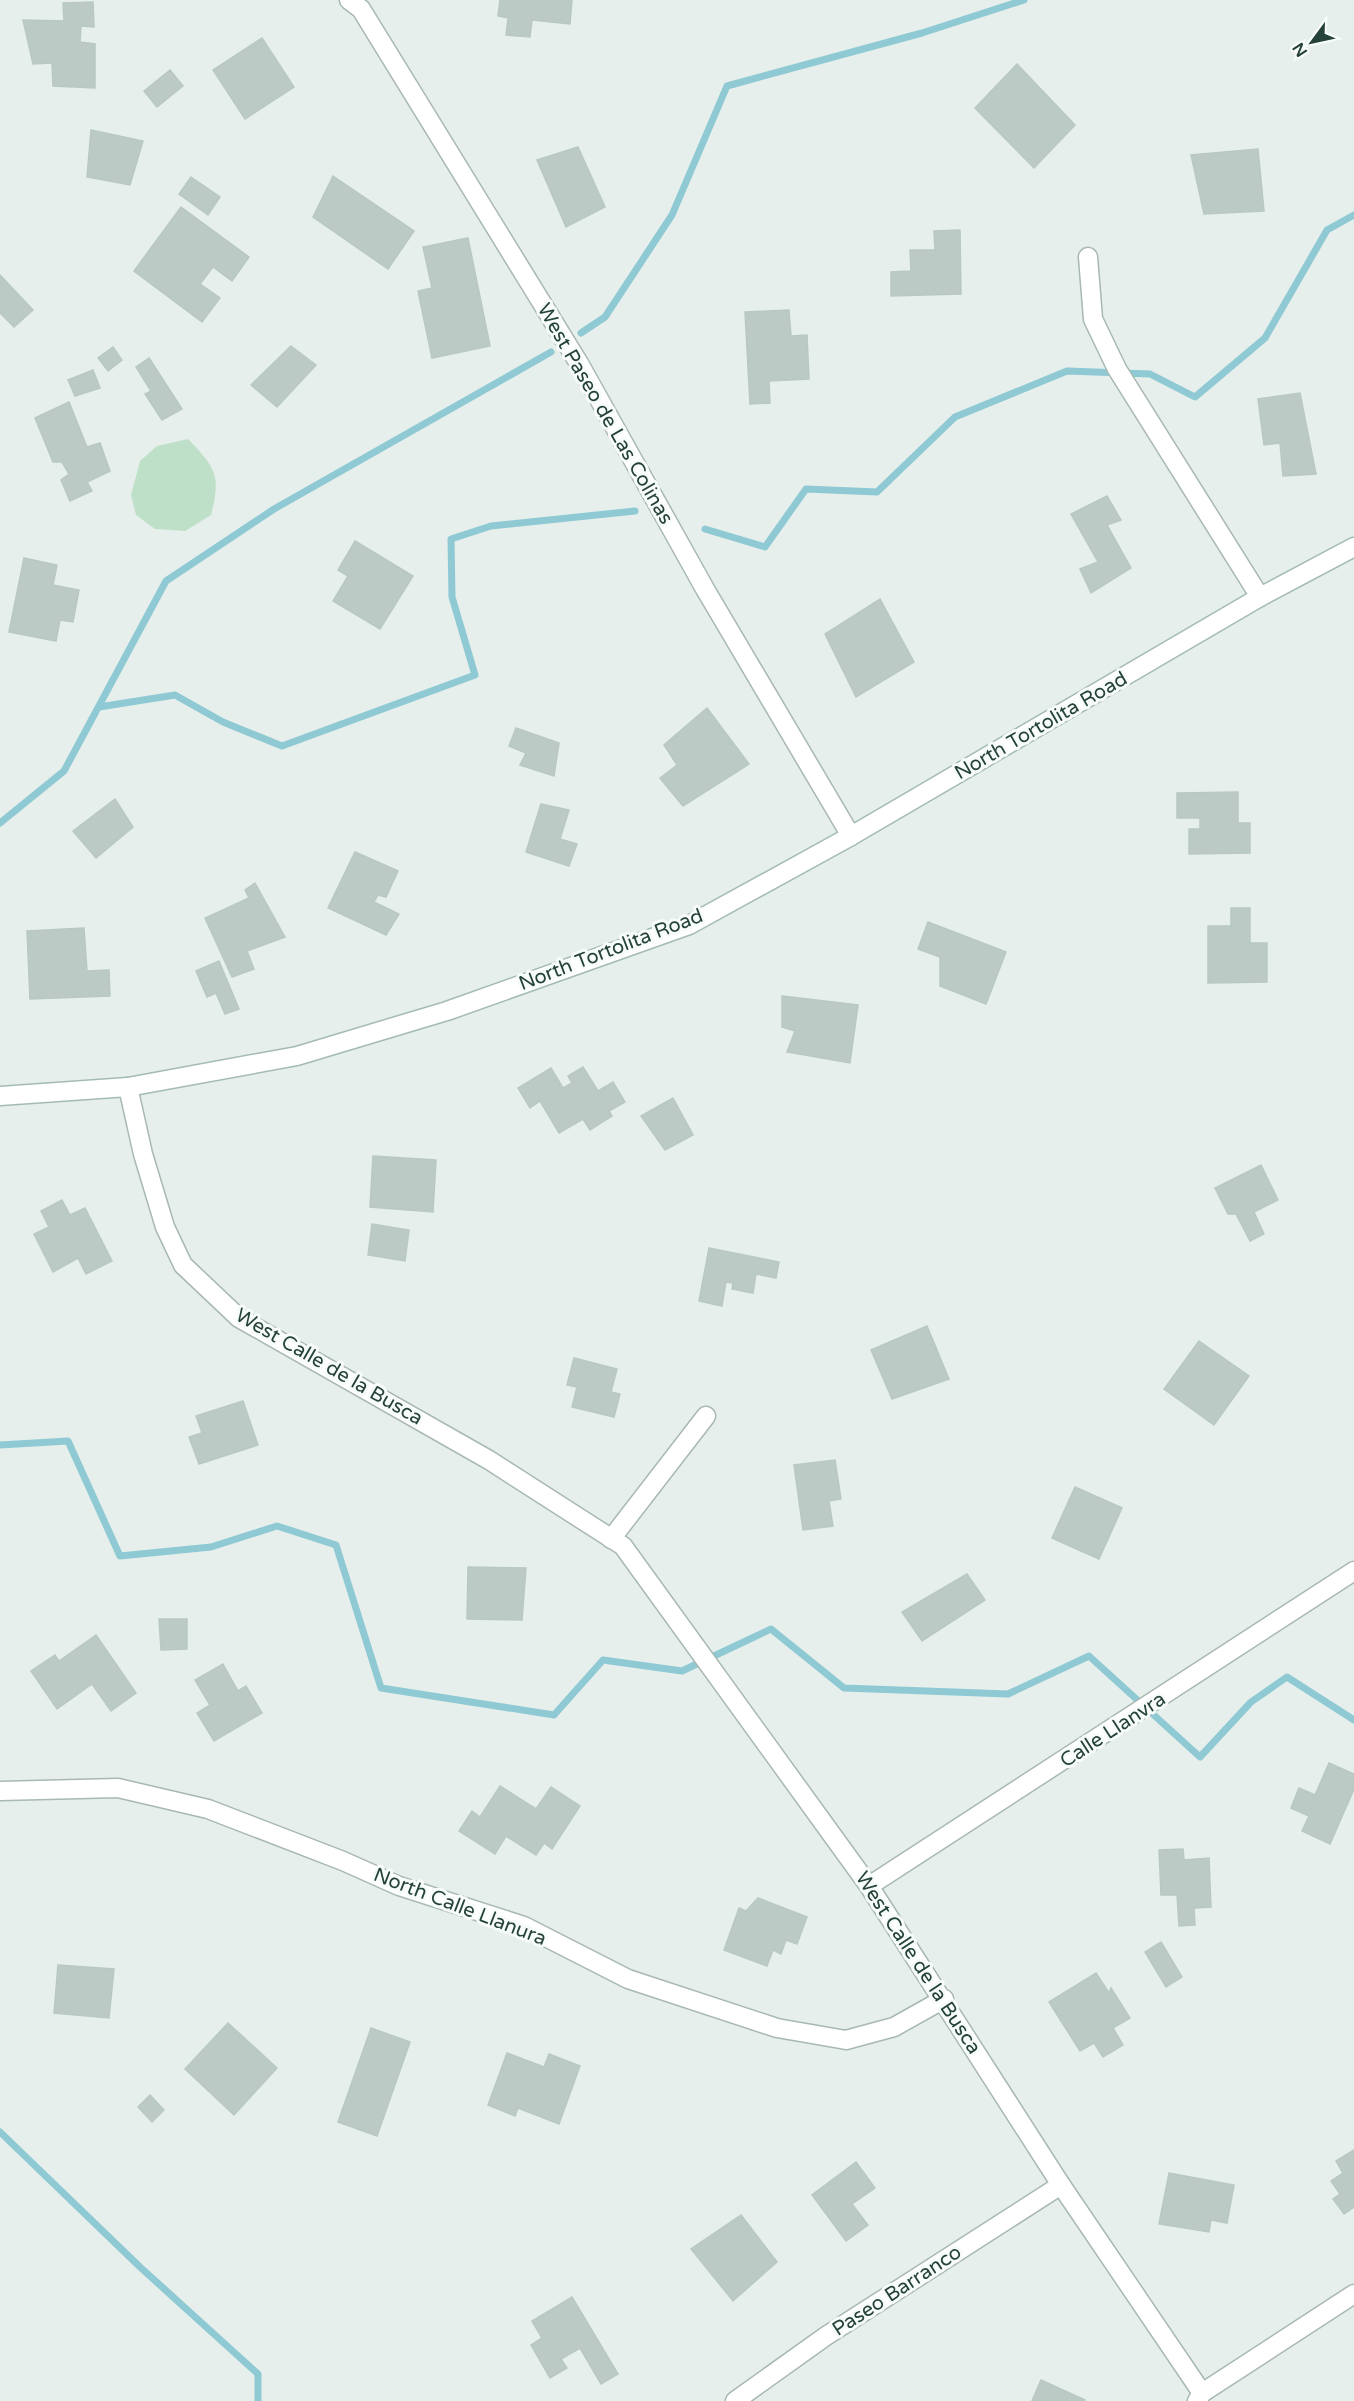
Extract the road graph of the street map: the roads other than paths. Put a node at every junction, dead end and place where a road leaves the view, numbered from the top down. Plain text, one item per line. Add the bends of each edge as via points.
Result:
1 (360, 3) edge
2 (1088, 257) dead end
3 (1354, 547) edge
4 (1260, 597) junction
5 (851, 836) junction
6 (128, 1088) junction
7 (0, 1096) edge
8 (706, 1416) dead end
9 (611, 1539) junction
10 (1354, 1571) edge
11 (0, 1791) edge
12 (869, 1886) junction
13 (944, 1999) junction
14 (1061, 2186) junction
15 (1354, 2294) edge
16 (1199, 2397) edge
17 (735, 2401) edge

1 - 5 street, West Paseo de Las Colinas via 580,365 705,589
2 - 4 street via 1093,319 1117,369
3 - 4 street, North Tortolita Road
4 - 5 street, North Tortolita Road
5 - 6 street, North Tortolita Road via 689,924 447,1011 297,1056
6 - 7 street, North Tortolita Road
6 - 9 street, West Calle de la Busca via 142,1154 165,1227 183,1265 239,1318 489,1460
8 - 9 street
9 - 12 street, West Calle de la Busca via 623,1546
10 - 12 street, Calle Llanvra
11 - 13 street, North Calle Llanura via 118,1788 208,1809 399,1886 524,1926 628,1979 777,2028 846,2040 894,2027
12 - 13 street, West Calle de la Busca
13 - 14 street, West Calle de la Busca
14 - 16 street, West Calle de la Busca
14 - 17 street, Paseo Barranco via 826,2336
15 - 16 street

